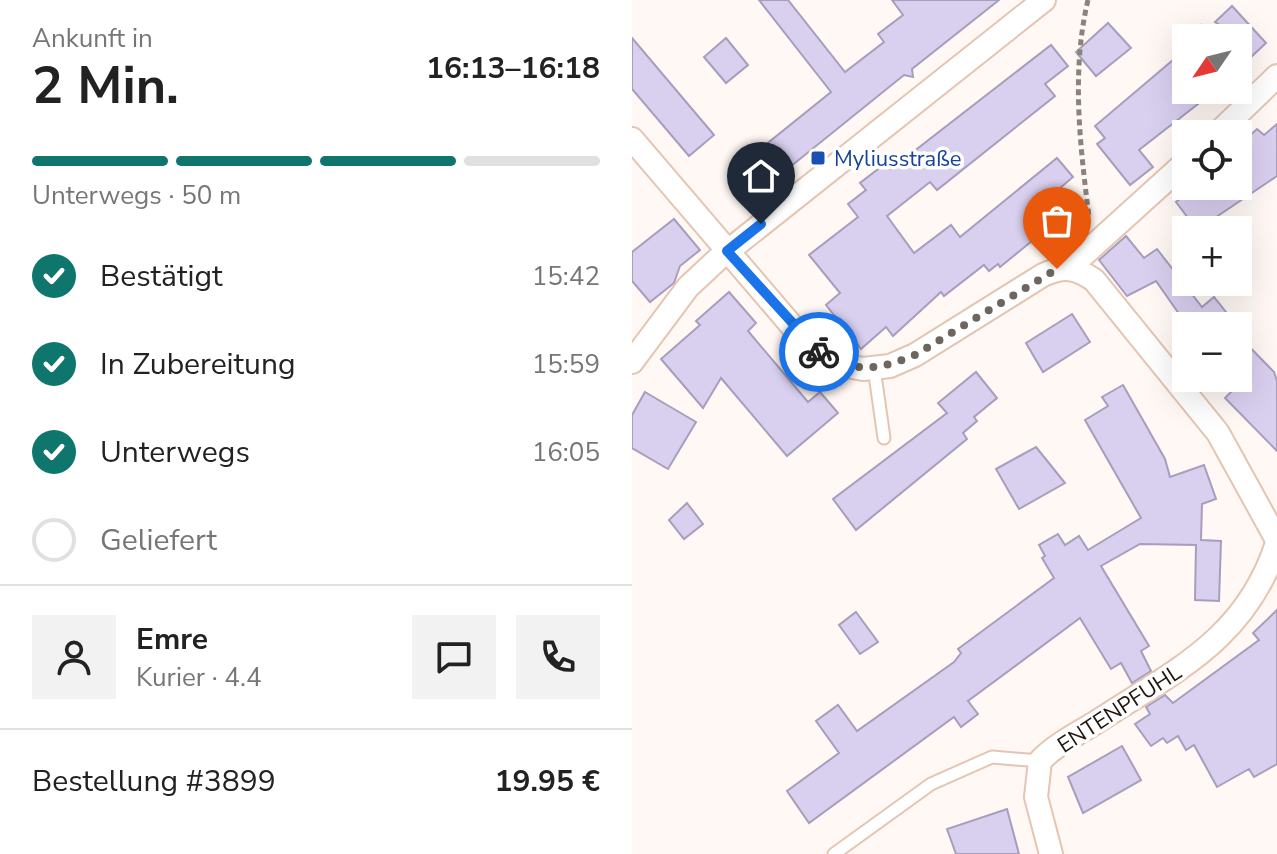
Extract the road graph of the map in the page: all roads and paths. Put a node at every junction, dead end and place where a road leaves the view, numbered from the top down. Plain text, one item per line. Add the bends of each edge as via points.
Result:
1 (1044, 0) edge
2 (1088, 0) edge
3 (1277, 76) edge
4 (1231, 120) edge
5 (632, 139) edge
6 (1172, 174) edge
7 (1097, 240) junction
8 (727, 251) junction
9 (1069, 268) junction
10 (632, 362) edge
11 (874, 368) junction
12 (884, 438) dead end
13 (1277, 542) edge
14 (1040, 761) junction
15 (834, 854) edge
16 (1051, 854) edge

1 - 8 street
2 - 7 path via 1079,38 1077,98 1089,216
3 - 4 street
5 - 8 street
6 - 7 street
7 - 9 street
8 - 10 street via 688,287
8 - 11 street via 815,350 837,364
9 - 11 street via 1043,275 915,355
9 - 13 street, ENTENPFUHL via 1094,280 1189,393 1218,433
11 - 12 lane
13 - 14 street, ENTENPFUHL via 1266,578 1250,603 1207,650
14 - 15 lane, ENTENPFUHL via 992,757 931,784
14 - 16 street via 1036,797

